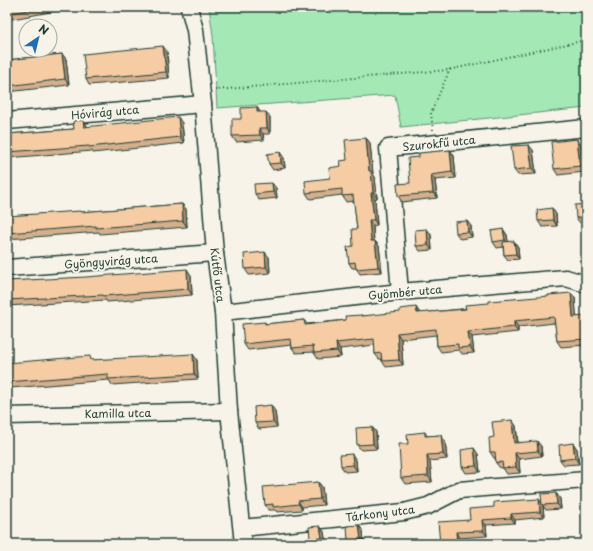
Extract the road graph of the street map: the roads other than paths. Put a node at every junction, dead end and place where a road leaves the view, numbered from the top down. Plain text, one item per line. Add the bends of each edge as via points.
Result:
1 (189, 7) edge
2 (203, 98) junction
3 (7, 121) edge
4 (586, 128) edge
5 (215, 253) junction
6 (7, 268) edge
7 (586, 284) edge
8 (400, 292) junction
9 (223, 312) junction
10 (229, 411) junction
11 (7, 416) edge
12 (586, 480) edge
13 (242, 536) edge

1 - 2 street, Kútfő utca via 195,30
2 - 3 street, Hóvirág utca
2 - 5 street, Kútfő utca
4 - 8 street, Szurokfű utca via 388,148
5 - 6 street, Gyöngyvirág utca
5 - 9 street, Kútfő utca
7 - 8 street, Gyömbér utca via 566,278
8 - 9 street, Gyömbér utca
9 - 10 street, Kútfő utca
10 - 11 street, Kamilla utca
10 - 13 street, Kútfő utca
12 - 13 street, Tárkony utca via 459,490 428,506 404,512

